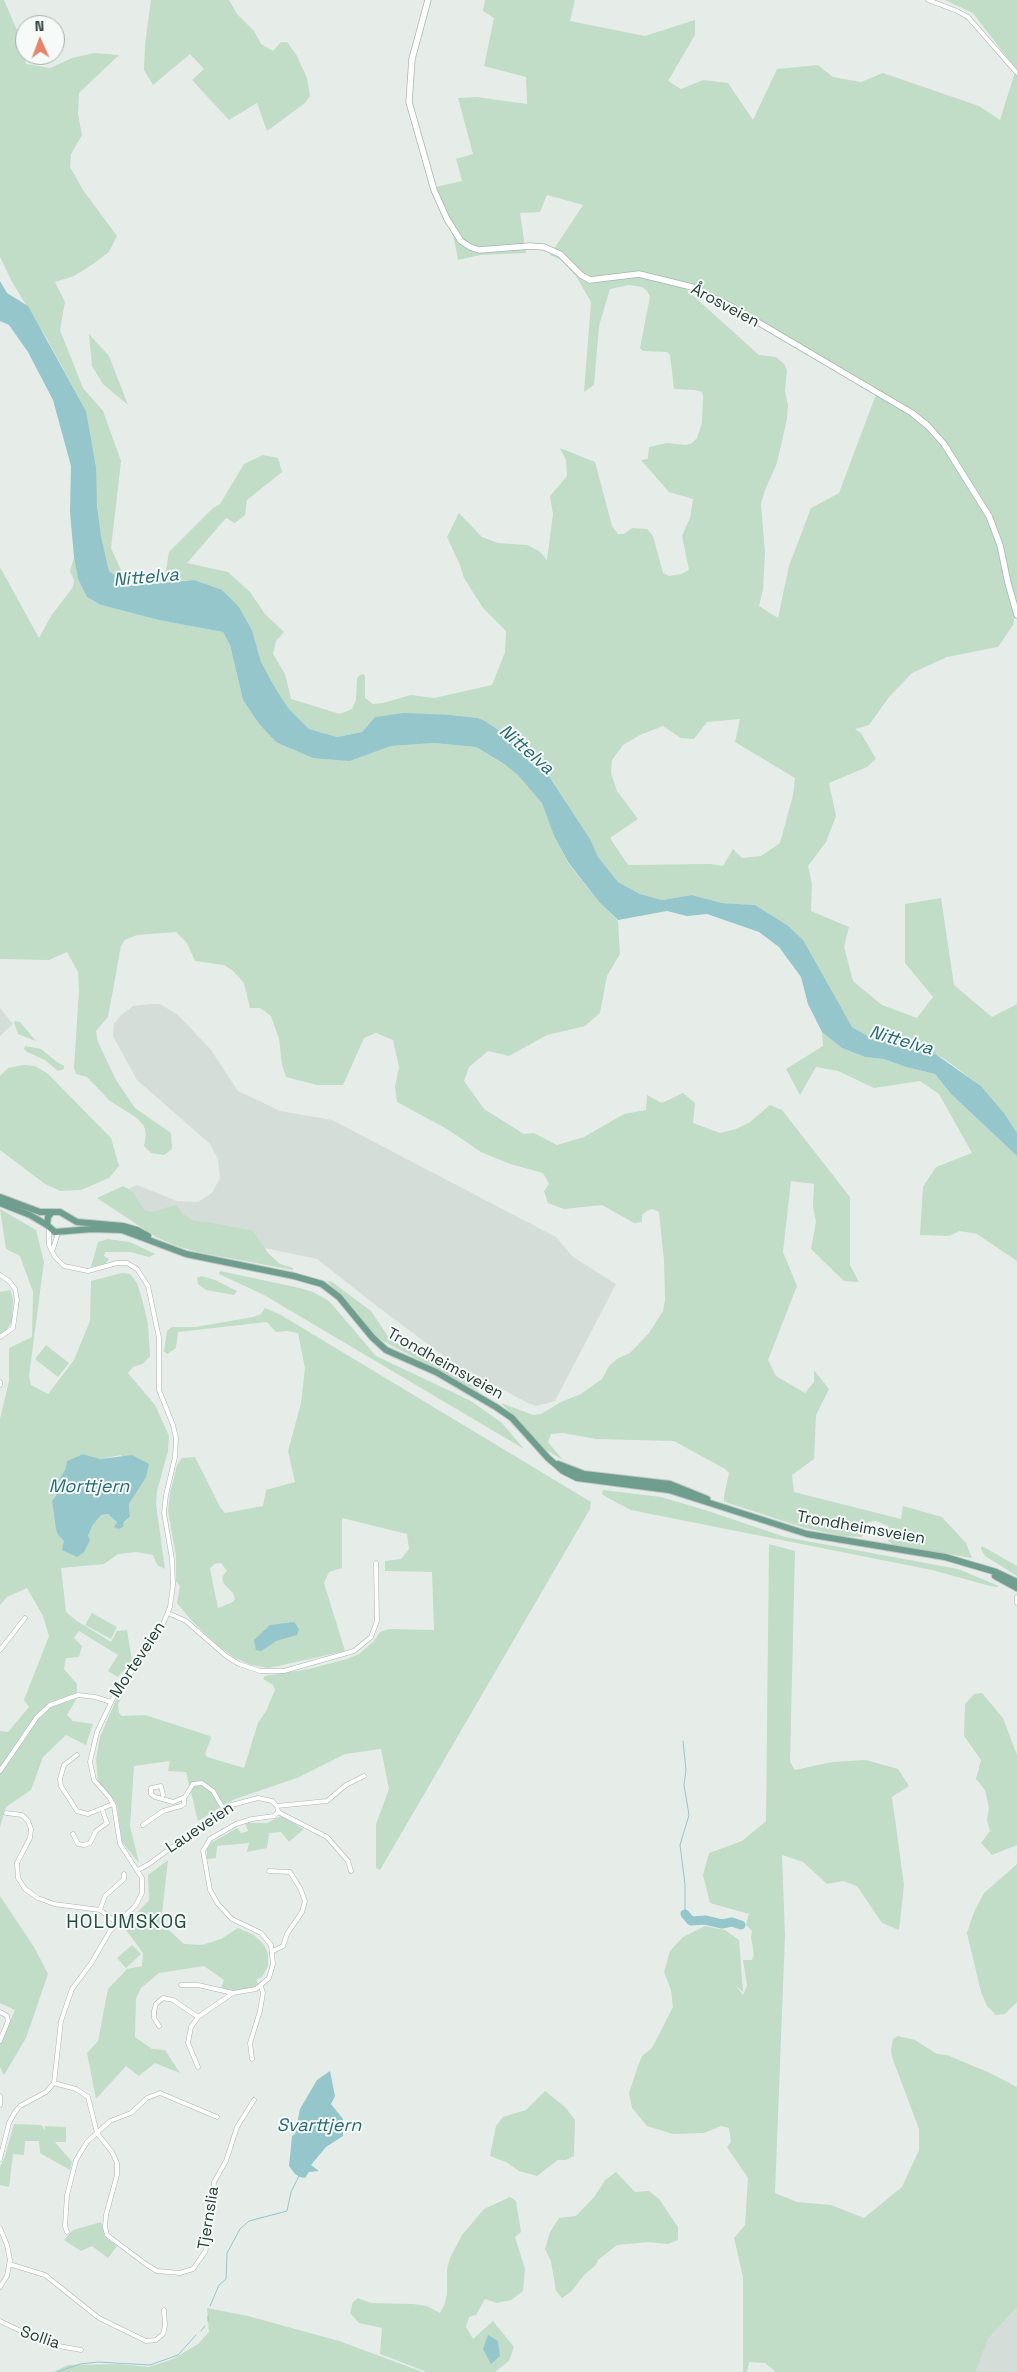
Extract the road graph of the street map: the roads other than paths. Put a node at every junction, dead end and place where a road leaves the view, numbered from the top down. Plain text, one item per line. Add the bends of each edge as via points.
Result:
1 (428, 0) edge
2 (928, 0) edge
3 (1017, 73) edge
4 (1017, 614) edge
5 (0, 1197) edge
6 (0, 1203) edge
7 (51, 1213) junction
8 (67, 1217) junction
9 (48, 1227) junction
10 (60, 1232) junction
11 (155, 1241) junction
12 (52, 1251) junction
13 (0, 1275) edge
14 (0, 1337) edge
15 (376, 1563) dead end
16 (974, 1565) junction
17 (1017, 1582) edge
18 (1017, 1588) edge
19 (1017, 1597) edge
20 (1017, 1603) edge
21 (168, 1613) junction
22 (25, 1618) dead end
23 (0, 1650) edge
24 (111, 1702) junction
25 (77, 1756) dead end
26 (0, 1770) edge
27 (364, 1776) dead end
28 (163, 1795) dead end
29 (184, 1798) junction
30 (113, 1804) junction
31 (277, 1806) junction
32 (223, 1808) junction
33 (102, 1809) junction
34 (278, 1812) junction
35 (6, 1813) dead end
36 (143, 1825) dead end
37 (73, 1834) dead end
38 (138, 1870) junction
39 (269, 1871) dead end
40 (351, 1871) dead end
41 (124, 1874) dead end
42 (100, 1910) junction
43 (119, 1922) junction
44 (273, 1951) junction
45 (181, 1985) dead end
46 (261, 1986) junction
47 (233, 1993) junction
48 (0, 2012) edge
49 (198, 2017) junction
50 (159, 2026) dead end
51 (0, 2041) edge
52 (252, 2059) dead end
53 (198, 2067) dead end
54 (54, 2083) junction
55 (0, 2096) edge
56 (254, 2100) dead end
57 (0, 2105) edge
58 (217, 2117) dead end
59 (97, 2133) junction
60 (0, 2135) edge
61 (6, 2137) junction
62 (0, 2159) edge
63 (0, 2228) edge
64 (67, 2232) dead end
65 (9, 2264) junction
66 (0, 2287) edge
67 (164, 2310) dead end
68 (0, 2321) edge
69 (81, 2350) dead end

1 - 4 main road, Årosveien via 412,59 409,102 434,190 461,241 479,250 530,246 550,249 590,280 639,274 692,287 734,308 907,410 944,444 989,516 1000,545
2 - 3 street via 968,17
5 - 7 main road
6 - 9 main road via 30,1215
7 - 8 main road via 60,1212
7 - 9 main road
8 - 10 main road via 68,1225
8 - 11 main road, Trondheimsveien via 82,1223 130,1228
9 - 10 main road
9 - 12 street
10 - 11 main road, Trondheimsveien via 116,1229
10 - 12 street via 53,1241
11 - 16 main road, Trondheimsveien via 186,1254 322,1284 342,1301 382,1347 395,1356 442,1375 496,1407 512,1418 563,1471 583,1479 662,1489 807,1534 936,1555
12 - 21 street, Morteveien via 61,1264 76,1270 130,1264 143,1276 150,1291 159,1338 159,1390 176,1442 164,1507 173,1571
13 - 14 street via 14,1289 17,1300 13,1328
15 - 21 street via 377,1620 371,1637 354,1651 284,1671 260,1671 239,1664 186,1621
16 - 17 main road, Trondheimsveien
16 - 18 main road, Trondheimsveien
19 - 20 street
21 - 24 street, Morteveien via 153,1644
22 - 23 street
24 - 26 street via 81,1695 50,1705 37,1717
24 - 30 street, Morteveien via 96,1732 90,1765 94,1780
25 - 33 street via 64,1764 60,1783 77,1812 88,1814
27 - 31 street via 346,1785 327,1801
28 - 29 street via 161,1786 151,1788 152,1796 163,1801
29 - 32 street via 191,1785 202,1783 213,1791
29 - 36 street via 183,1806 163,1811
30 - 33 street
30 - 38 street via 118,1841
31 - 32 street, Laueveien via 266,1799 254,1798
31 - 34 street
32 - 38 street, Laueveien
33 - 37 street via 106,1823 96,1831 90,1843 78,1844
34 - 40 street via 327,1837 348,1861
34 - 44 street, Laueveien via 270,1818 252,1818 232,1826 208,1841 203,1854 210,1890 218,1904 235,1921 264,1936
35 - 42 street via 24,1816 31,1829 30,1838 17,1863 18,1878 26,1889 54,1904
38 - 43 street via 143,1883 141,1896
39 - 44 street via 290,1872 302,1891 304,1901 302,1912 283,1946
41 - 42 street via 124,1879 105,1896
42 - 43 street
43 - 54 street via 108,1933 67,2000 61,2021
44 - 46 street via 271,1974
45 - 47 street via 198,1984
46 - 47 street
46 - 52 street via 263,1996 251,2038
47 - 49 street
48 - 51 street via 7,2016 8,2021
49 - 50 street via 165,1997 156,2004 154,2011
49 - 53 street via 190,2030 188,2043
54 - 59 street, Tjernslia via 86,2094
54 - 61 street via 46,2092 17,2109
55 - 57 street
56 - 59 street, Tjernslia via 237,2127 226,2161 214,2182 205,2252 198,2265 187,2272 157,2271 107,2235 106,2215 117,2163
58 - 59 street via 160,2093 147,2098 131,2113 113,2119
59 - 64 street via 82,2149 74,2164 67,2195
60 - 61 street
61 - 62 street
63 - 65 street via 7,2245
65 - 66 street via 7,2276
65 - 67 street via 45,2275 99,2318 146,2341 156,2340 163,2334
68 - 69 street, Sollia via 48,2344

